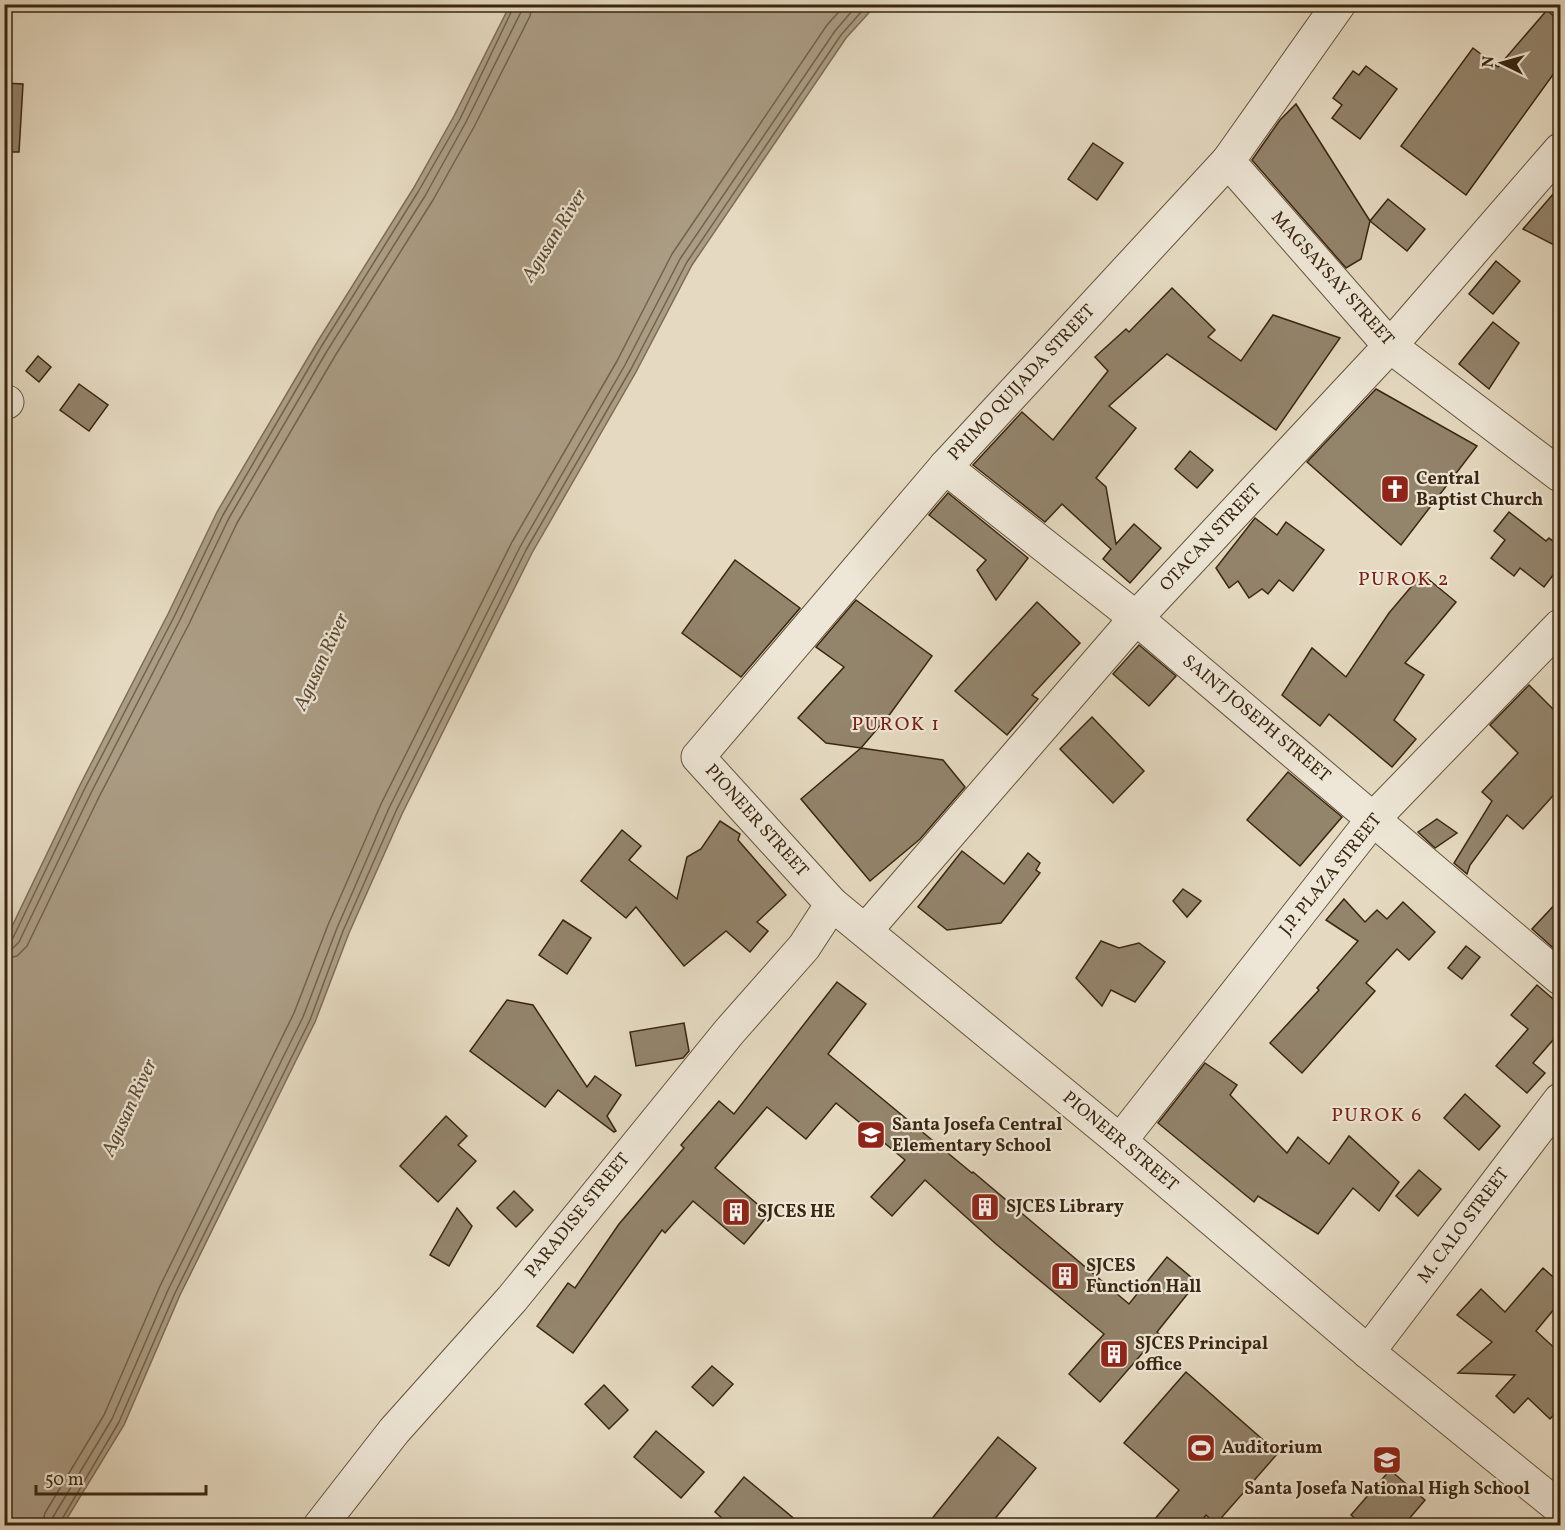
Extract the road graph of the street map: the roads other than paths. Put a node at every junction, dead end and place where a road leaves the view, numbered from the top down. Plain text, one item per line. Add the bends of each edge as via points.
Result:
1 (1339, 4) edge
2 (1560, 150) edge
3 (1228, 160) junction
4 (1390, 346) junction
5 (945, 467) junction
6 (1560, 475) edge
7 (1136, 618) junction
8 (1560, 626) edge
9 (698, 757) joint
10 (1374, 818) junction
11 (832, 904) junction
12 (866, 930) junction
13 (1560, 978) edge
14 (1560, 1100) edge
15 (1120, 1141) junction
16 (1368, 1352) junction
17 (1560, 1508) edge
18 (320, 1526) edge

1 - 3 street, PRIMO QUIJADA STREET
2 - 4 street, OTACAN STREET
3 - 4 street, MAGSAYSAY STREET
3 - 5 street, PRIMO QUIJADA STREET
4 - 6 street, MAGSAYSAY STREET
4 - 7 street, OTACAN STREET
5 - 7 street, SAINT JOSEPH STREET
5 - 9 street, PRIMO QUIJADA STREET
7 - 10 street, SAINT JOSEPH STREET
7 - 12 street, OTACAN STREET
8 - 10 street, J.P. PLAZA STREET
9 - 11 street, PIONEER STREET
10 - 13 street, SAINT JOSEPH STREET
10 - 15 street, J.P. PLAZA STREET
11 - 12 street, PIONEER STREET
11 - 18 street, PARADISE STREET via 804,947 729,1032 512,1299 394,1431
12 - 15 street, PIONEER STREET
14 - 16 street, M. CALO STREET
15 - 16 street, PIONEER STREET
16 - 17 street, PIONEER STREET

